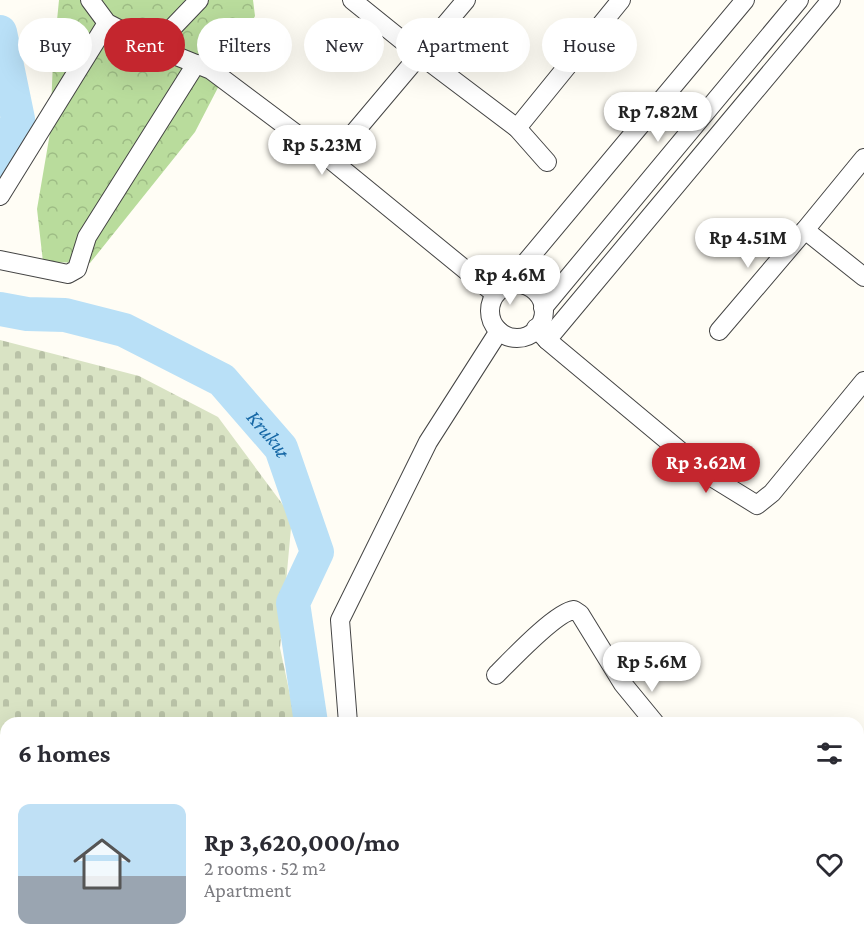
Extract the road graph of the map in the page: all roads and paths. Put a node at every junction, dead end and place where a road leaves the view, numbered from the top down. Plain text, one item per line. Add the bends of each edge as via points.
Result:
1 (90, 0) edge
2 (198, 0) edge
3 (352, 0) edge
4 (466, 0) edge
5 (621, 0) edge
6 (745, 0) edge
7 (799, 0) edge
8 (831, 0) edge
9 (181, 18) edge
10 (450, 18) edge
11 (104, 19) edge
12 (104, 28) edge
13 (396, 35) edge
14 (185, 60) edge
15 (196, 64) junction
16 (404, 72) edge
17 (443, 72) edge
18 (517, 128) junction
19 (864, 158) edge
20 (331, 160) junction
21 (547, 162) dead end
22 (0, 196) edge
23 (805, 230) junction
24 (0, 260) edge
25 (864, 277) edge
26 (501, 290) junction
27 (543, 308) junction
28 (499, 331) junction
29 (719, 331) dead end
30 (542, 334) junction
31 (864, 381) edge
32 (496, 675) dead end
33 (348, 717) edge
34 (650, 717) edge

1 - 11 street
2 - 9 street
3 - 13 street
4 - 10 street
5 - 18 street
6 - 26 street
7 - 27 street
8 - 30 street
12 - 22 street
14 - 15 street
15 - 20 street via 211,70
15 - 24 street via 87,237 77,269 68,274
16 - 20 street
17 - 18 street
18 - 21 street
19 - 23 street
20 - 26 street
23 - 25 street
23 - 29 street
26 - 27 street via 520,284 527,286 538,295
26 - 28 street via 490,307 491,320
27 - 30 street
28 - 30 street via 518,338
28 - 33 street via 428,442 340,620
30 - 31 street via 710,476 757,505 772,493
32 - 34 street via 553,621 567,610 574,610

